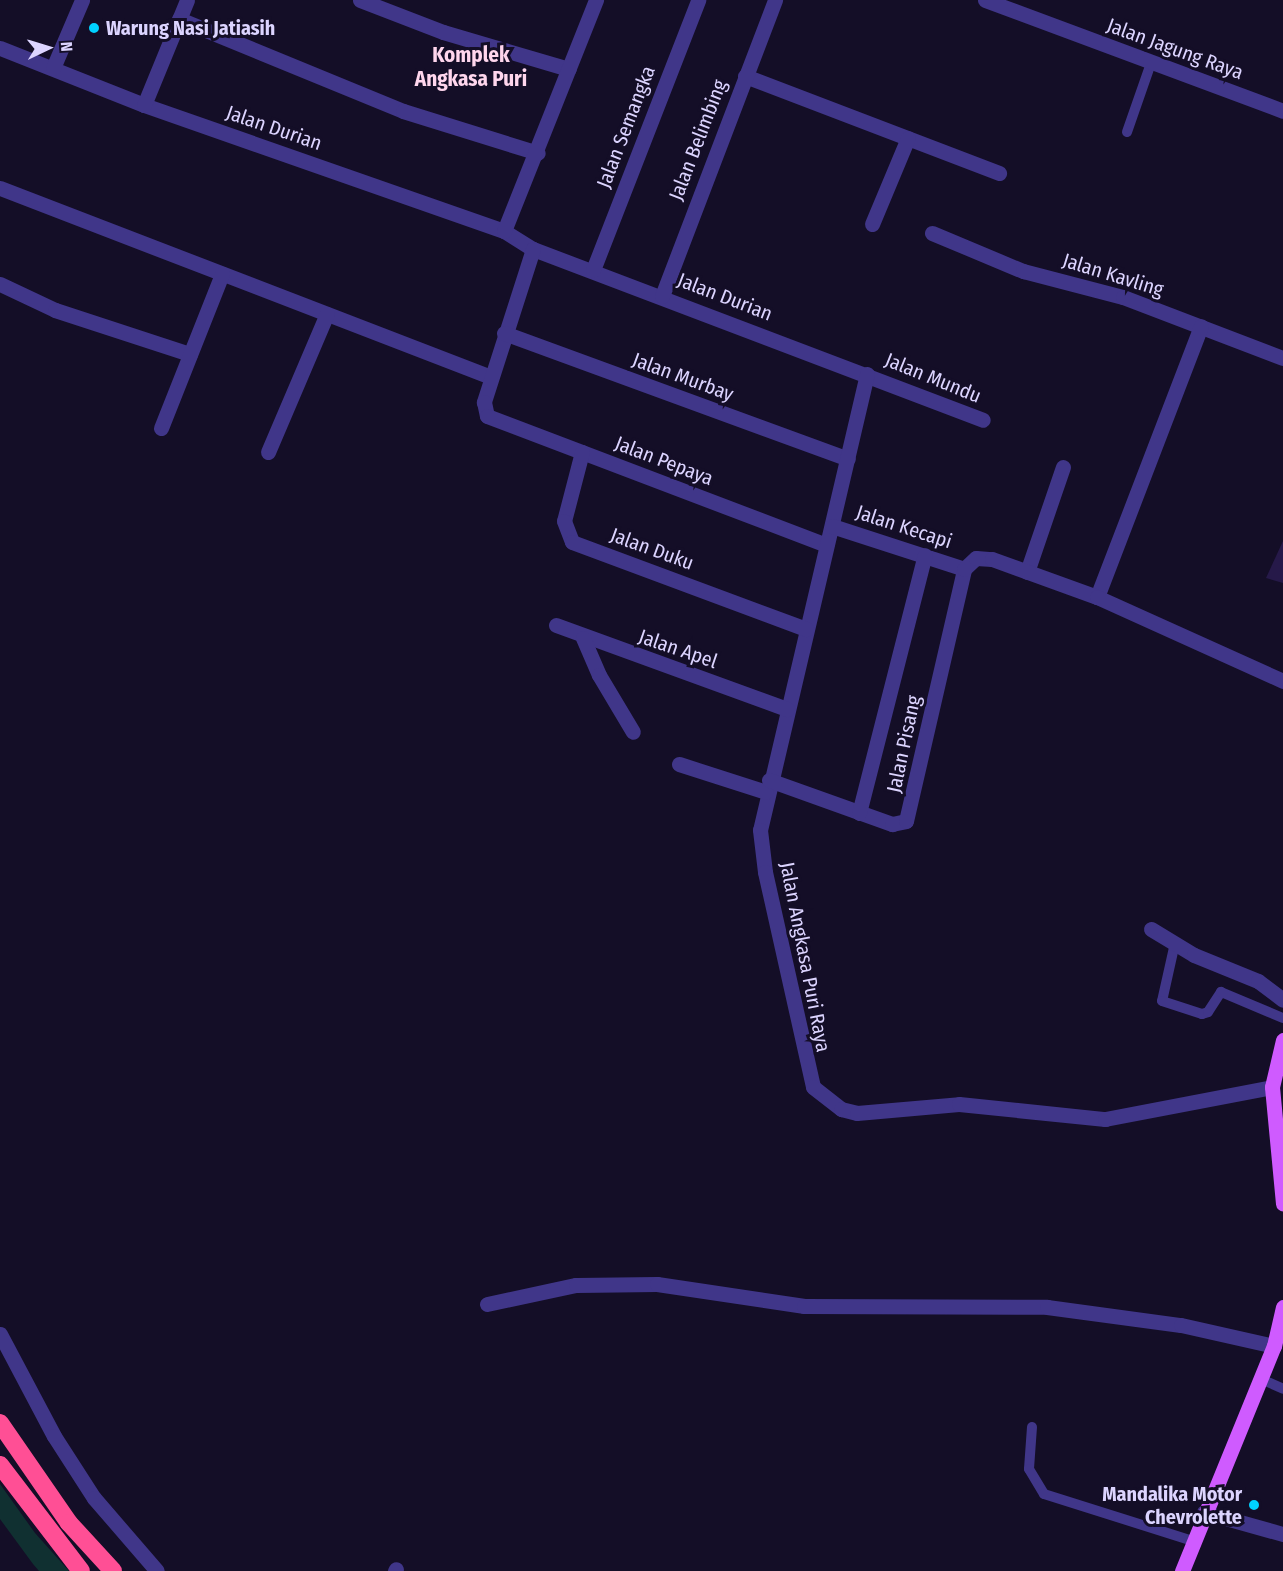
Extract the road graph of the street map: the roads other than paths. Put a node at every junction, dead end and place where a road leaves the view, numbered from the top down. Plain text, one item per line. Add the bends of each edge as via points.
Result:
1 (82, 0) edge
2 (187, 0) edge
3 (360, 0) edge
4 (596, 0) edge
5 (698, 0) edge
6 (775, 0) edge
7 (985, 0) edge
8 (179, 19) junction
9 (0, 48) edge
10 (1151, 63) junction
11 (53, 68) junction
12 (569, 69) junction
13 (745, 76) junction
14 (144, 105) junction
15 (1283, 111) edge
16 (1127, 132) dead end
17 (908, 138) junction
18 (538, 153) junction
19 (999, 173) dead end
20 (0, 188) edge
21 (872, 224) dead end
22 (504, 231) junction
23 (932, 233) dead end
24 (533, 249) junction
25 (593, 270) junction
26 (222, 274) junction
27 (0, 284) edge
28 (662, 296) junction
29 (327, 314) junction
30 (1201, 326) junction
31 (504, 333) junction
32 (190, 354) junction
33 (1283, 358) edge
34 (867, 374) junction
35 (491, 377) junction
36 (983, 420) dead end
37 (161, 429) dead end
38 (268, 452) dead end
39 (582, 452) junction
40 (848, 459) junction
41 (1063, 467) dead end
42 (832, 526) junction
43 (826, 545) junction
44 (925, 555) junction
45 (964, 569) junction
46 (1027, 572) junction
47 (1096, 597) junction
48 (556, 625) dead end
49 (806, 629) junction
50 (583, 638) junction
51 (1283, 681) edge
52 (787, 709) junction
53 (633, 732) dead end
54 (679, 764) dead end
55 (768, 786) junction
56 (859, 813) junction
57 (1151, 929) dead end
58 (1175, 943) junction
59 (1283, 1000) edge
60 (1283, 1018) edge
61 (1283, 1040) edge
62 (1272, 1087) junction
63 (1283, 1203) edge
64 (487, 1304) dead end
65 (1283, 1315) edge
66 (0, 1334) edge
67 (1274, 1346) junction
68 (1261, 1379) junction
69 (1283, 1389) edge
70 (0, 1423) edge
71 (1032, 1427) dead end
72 (0, 1465) edge
73 (1204, 1512) junction
74 (1283, 1534) edge
75 (1193, 1541) junction
76 (81, 1571) edge
77 (113, 1571) edge
78 (156, 1571) edge
79 (1182, 1571) edge

1 - 11 street
2 - 8 street
3 - 12 street via 443,32
4 - 12 street
5 - 25 street, Jalan Semangka
6 - 13 street, Jalan Belimbing
7 - 10 street, Jalan Jagung Raya
8 - 14 street
8 - 18 street via 403,111
9 - 11 street, Jalan Durian
10 - 15 street, Jalan Jagung Raya
10 - 16 lane
11 - 14 street, Jalan Durian
12 - 18 street
13 - 17 street
13 - 28 street, Jalan Belimbing
14 - 22 street, Jalan Durian
17 - 19 street
17 - 21 street
18 - 22 street
20 - 26 street
22 - 24 street, Jalan Durian
23 - 30 street, Jalan Kavling via 1023,271 1123,297
24 - 25 street, Jalan Durian
24 - 31 street
25 - 28 street, Jalan Durian
26 - 29 street
26 - 32 street
27 - 32 street via 55,310
28 - 34 street, Jalan Durian
29 - 35 street
29 - 38 street
30 - 33 street, Jalan Kavling
30 - 47 street
31 - 35 street
31 - 40 street, Jalan Murbay
32 - 37 street
34 - 36 street, Jalan Mundu
34 - 40 street, Jalan Angkasa Puri Raya
35 - 39 street, Jalan Pepaya via 484,402 487,416
39 - 43 street, Jalan Pepaya
39 - 49 street, Jalan Duku via 564,521 572,542
40 - 42 street, Jalan Angkasa Puri Raya
41 - 46 street
42 - 43 street, Jalan Angkasa Puri Raya
42 - 44 street, Jalan Kecapi
43 - 49 street, Jalan Angkasa Puri Raya
44 - 45 street, Jalan Kecapi
44 - 56 street
45 - 46 street via 976,558 992,559
45 - 56 street, Jalan Pisang via 911,813 906,821 892,824
46 - 47 street
47 - 51 street
48 - 50 street, Jalan Apel
49 - 52 street, Jalan Angkasa Puri Raya
50 - 52 street, Jalan Apel
50 - 53 street via 598,675
52 - 55 street, Jalan Angkasa Puri Raya
54 - 55 street, Jalan Pisang
55 - 56 street, Jalan Pisang
55 - 62 street, Jalan Angkasa Puri Raya via 760,831 765,872 806,1070 813,1087 842,1109 866,1113 959,1104 1105,1119
57 - 58 street
58 - 59 street via 1258,981
58 - 60 lane via 1162,1001 1202,1014 1208,1012 1221,992
61 - 62 main road
62 - 63 main road
64 - 67 street via 576,1285 657,1284 814,1307 961,1303 1047,1307 1181,1325
65 - 67 main road
66 - 78 street via 54,1437 94,1498
67 - 68 main road
68 - 69 lane
68 - 73 main road
70 - 77 highway via 69,1523
71 - 75 lane via 1029,1469 1044,1494
72 - 76 highway
73 - 74 street
73 - 75 main road
75 - 79 main road

